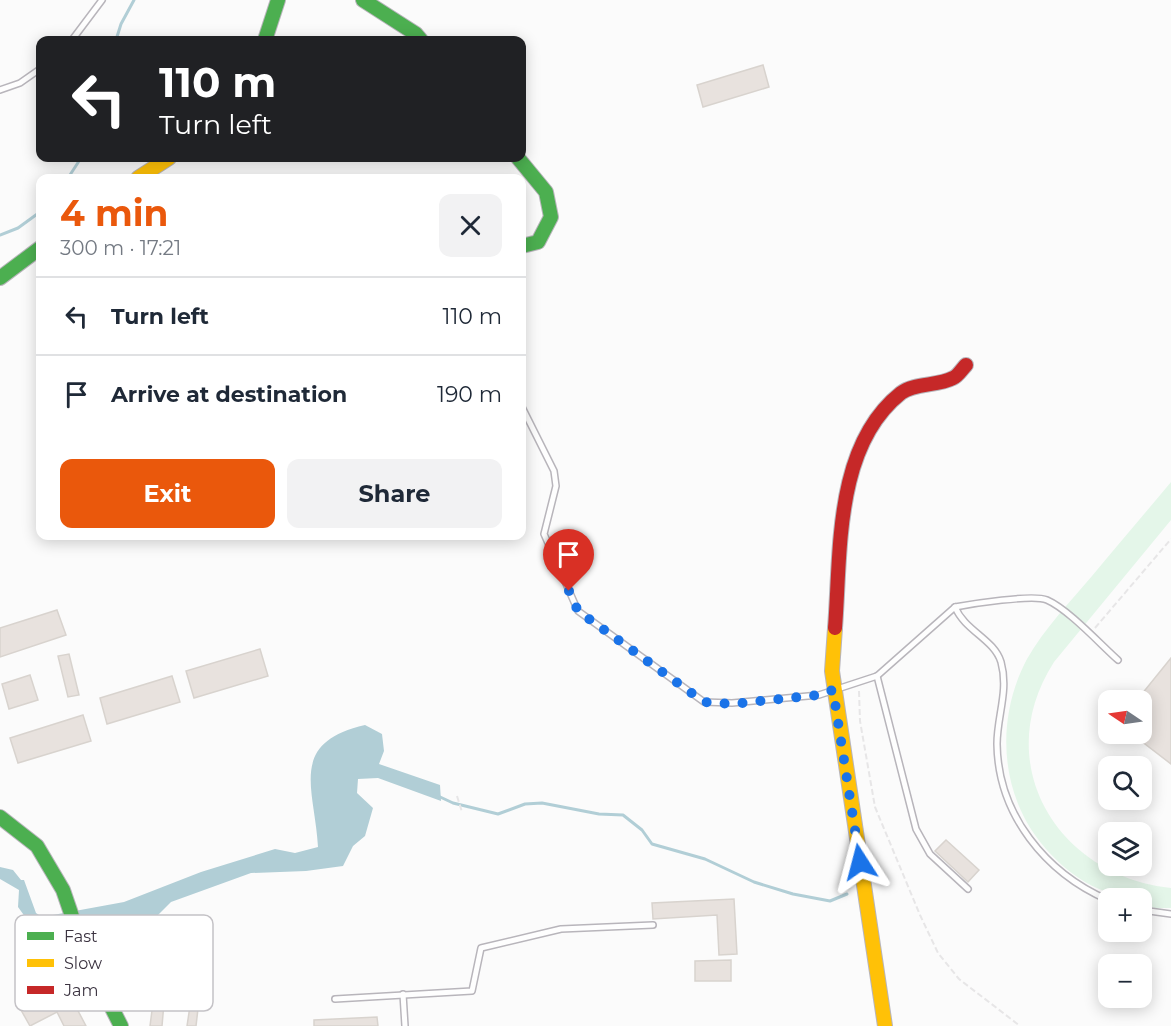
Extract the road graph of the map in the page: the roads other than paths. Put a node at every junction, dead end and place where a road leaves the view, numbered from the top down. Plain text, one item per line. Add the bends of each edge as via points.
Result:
1 (102, 0) edge
2 (278, 0) edge
3 (363, 0) edge
4 (75, 36) edge
5 (266, 36) edge
6 (418, 36) edge
7 (36, 72) edge
8 (0, 90) edge
9 (163, 162) edge
10 (521, 162) edge
11 (144, 174) edge
12 (526, 245) edge
13 (36, 251) edge
14 (0, 278) edge
15 (966, 365) dead end
16 (526, 415) edge
17 (955, 607) junction
18 (1118, 660) dead end
19 (877, 676) junction
20 (833, 690) junction
21 (0, 817) edge
22 (968, 889) dead end
23 (1098, 895) edge
24 (1152, 911) edge
25 (1171, 914) edge
26 (72, 915) edge
27 (653, 925) dead end
28 (403, 994) junction
29 (335, 999) dead end
30 (113, 1011) edge
31 (121, 1026) edge
32 (405, 1026) edge
33 (885, 1026) edge

1 - 4 lane
2 - 5 main road
3 - 6 main road
7 - 8 lane
9 - 11 main road
10 - 12 main road via 546,192 551,217 538,242
13 - 14 main road
15 - 20 main road via 954,378 902,392 874,424 854,459 845,500 831,671
16 - 20 lane via 554,471 556,486 544,534 578,611 704,702 732,704 819,695
17 - 18 lane via 1041,598 1063,611
17 - 19 lane
17 - 23 lane via 961,621 1000,658 1005,680 997,746 1016,816 1026,835 1052,865
19 - 20 lane
19 - 22 lane via 916,829 930,854
20 - 33 main road
21 - 26 main road via 37,846 63,890
24 - 25 lane
27 - 28 lane via 561,929 481,948 472,991
28 - 29 lane
28 - 32 lane
30 - 31 main road

